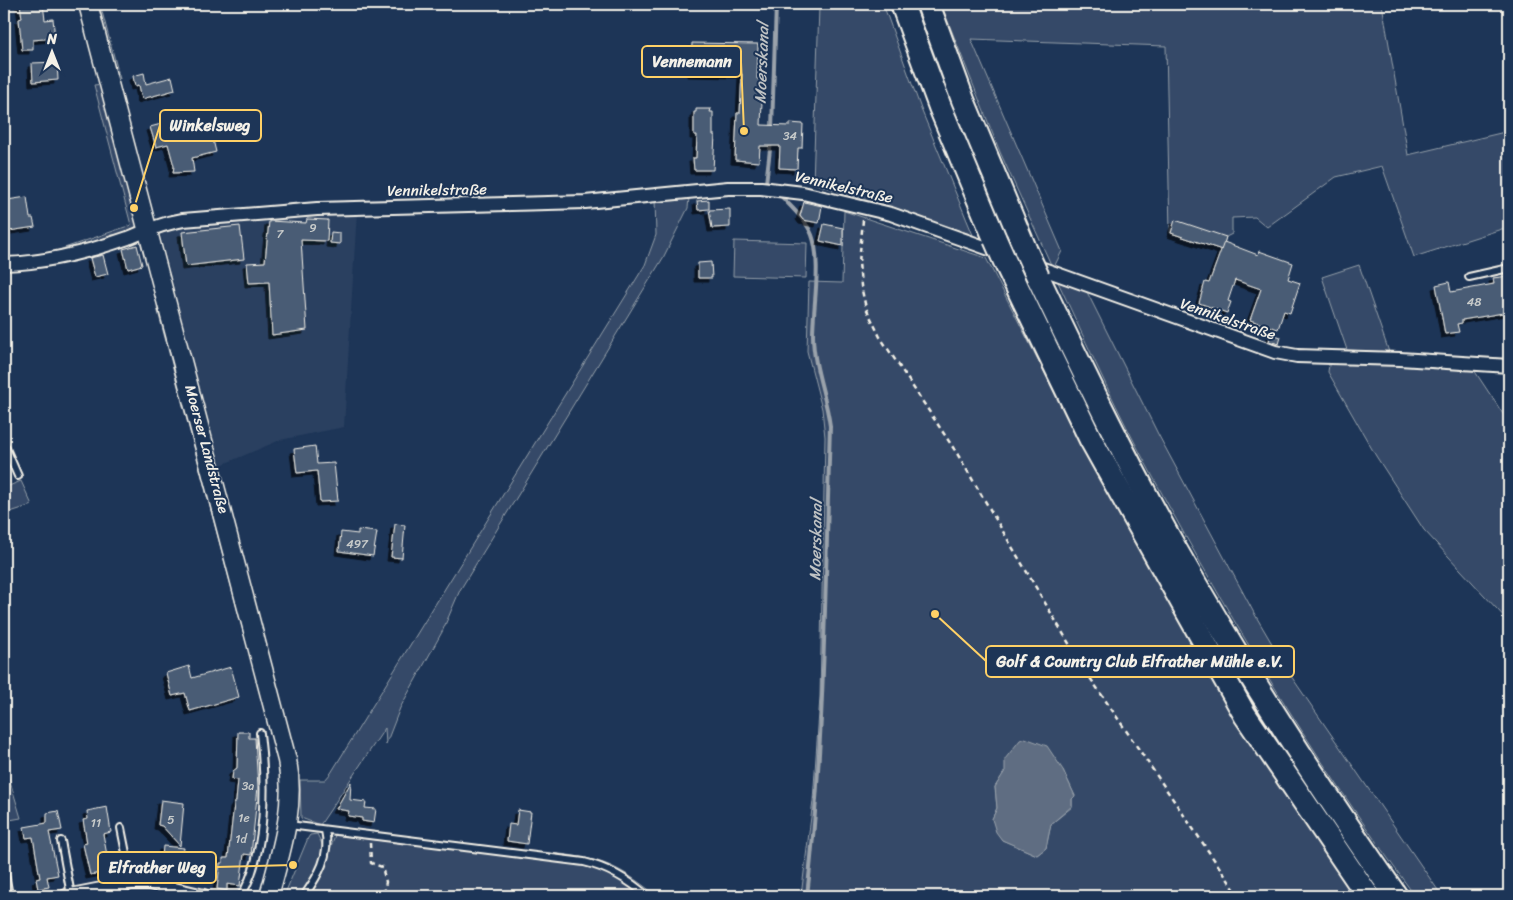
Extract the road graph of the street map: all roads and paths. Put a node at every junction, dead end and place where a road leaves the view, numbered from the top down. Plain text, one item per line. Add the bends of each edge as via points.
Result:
1 (88, 4) edge
2 (902, 4) edge
3 (928, 4) edge
4 (865, 207) junction
5 (148, 228) junction
6 (4, 264) edge
7 (1509, 268) edge
8 (1469, 277) dead end
9 (1509, 366) edge
10 (4, 444) edge
11 (18, 476) dead end
12 (260, 733) dead end
13 (288, 824) junction
14 (121, 828) dead end
15 (324, 830) junction
16 (370, 836) junction
17 (61, 841) dead end
18 (4, 868) edge
19 (132, 883) junction
20 (111, 892) edge
21 (176, 892) edge
22 (9, 896) edge
23 (69, 896) edge
24 (204, 896) edge
25 (240, 896) edge
26 (270, 896) edge
27 (304, 896) edge
28 (383, 896) edge
29 (648, 896) edge
30 (1239, 896) edge
31 (1368, 896) edge
32 (1396, 896) edge

1 - 5 main road, Moerser Landstraße
2 - 31 highway, bridge via 994,239 1091,440 1245,715
3 - 32 highway, bridge via 963,100 1026,251 1113,432 1176,550 1260,692
4 - 5 street, Vennikelstraße via 783,190 728,188 586,202 317,209 183,220
4 - 9 street, Vennikelstraße via 919,222 1275,352 1297,356
4 - 30 path via 859,262 866,308 880,337 958,455 1084,669
5 - 6 street, Vennikelstraße via 129,237 61,257
5 - 13 main road, Moerser Landstraße via 283,742 291,784
7 - 8 lane
10 - 11 lane
12 - 25 lane via 264,778 259,843 247,888
13 - 15 lane
13 - 26 main road, Moerser Landstraße
14 - 19 lane
15 - 16 lane
15 - 27 lane via 325,856
16 - 28 path via 371,863 382,867 386,882
16 - 29 lane via 599,865 624,877
17 - 23 lane
18 - 22 lane
19 - 20 street
19 - 21 street via 149,883
20 - 23 street
21 - 24 street

